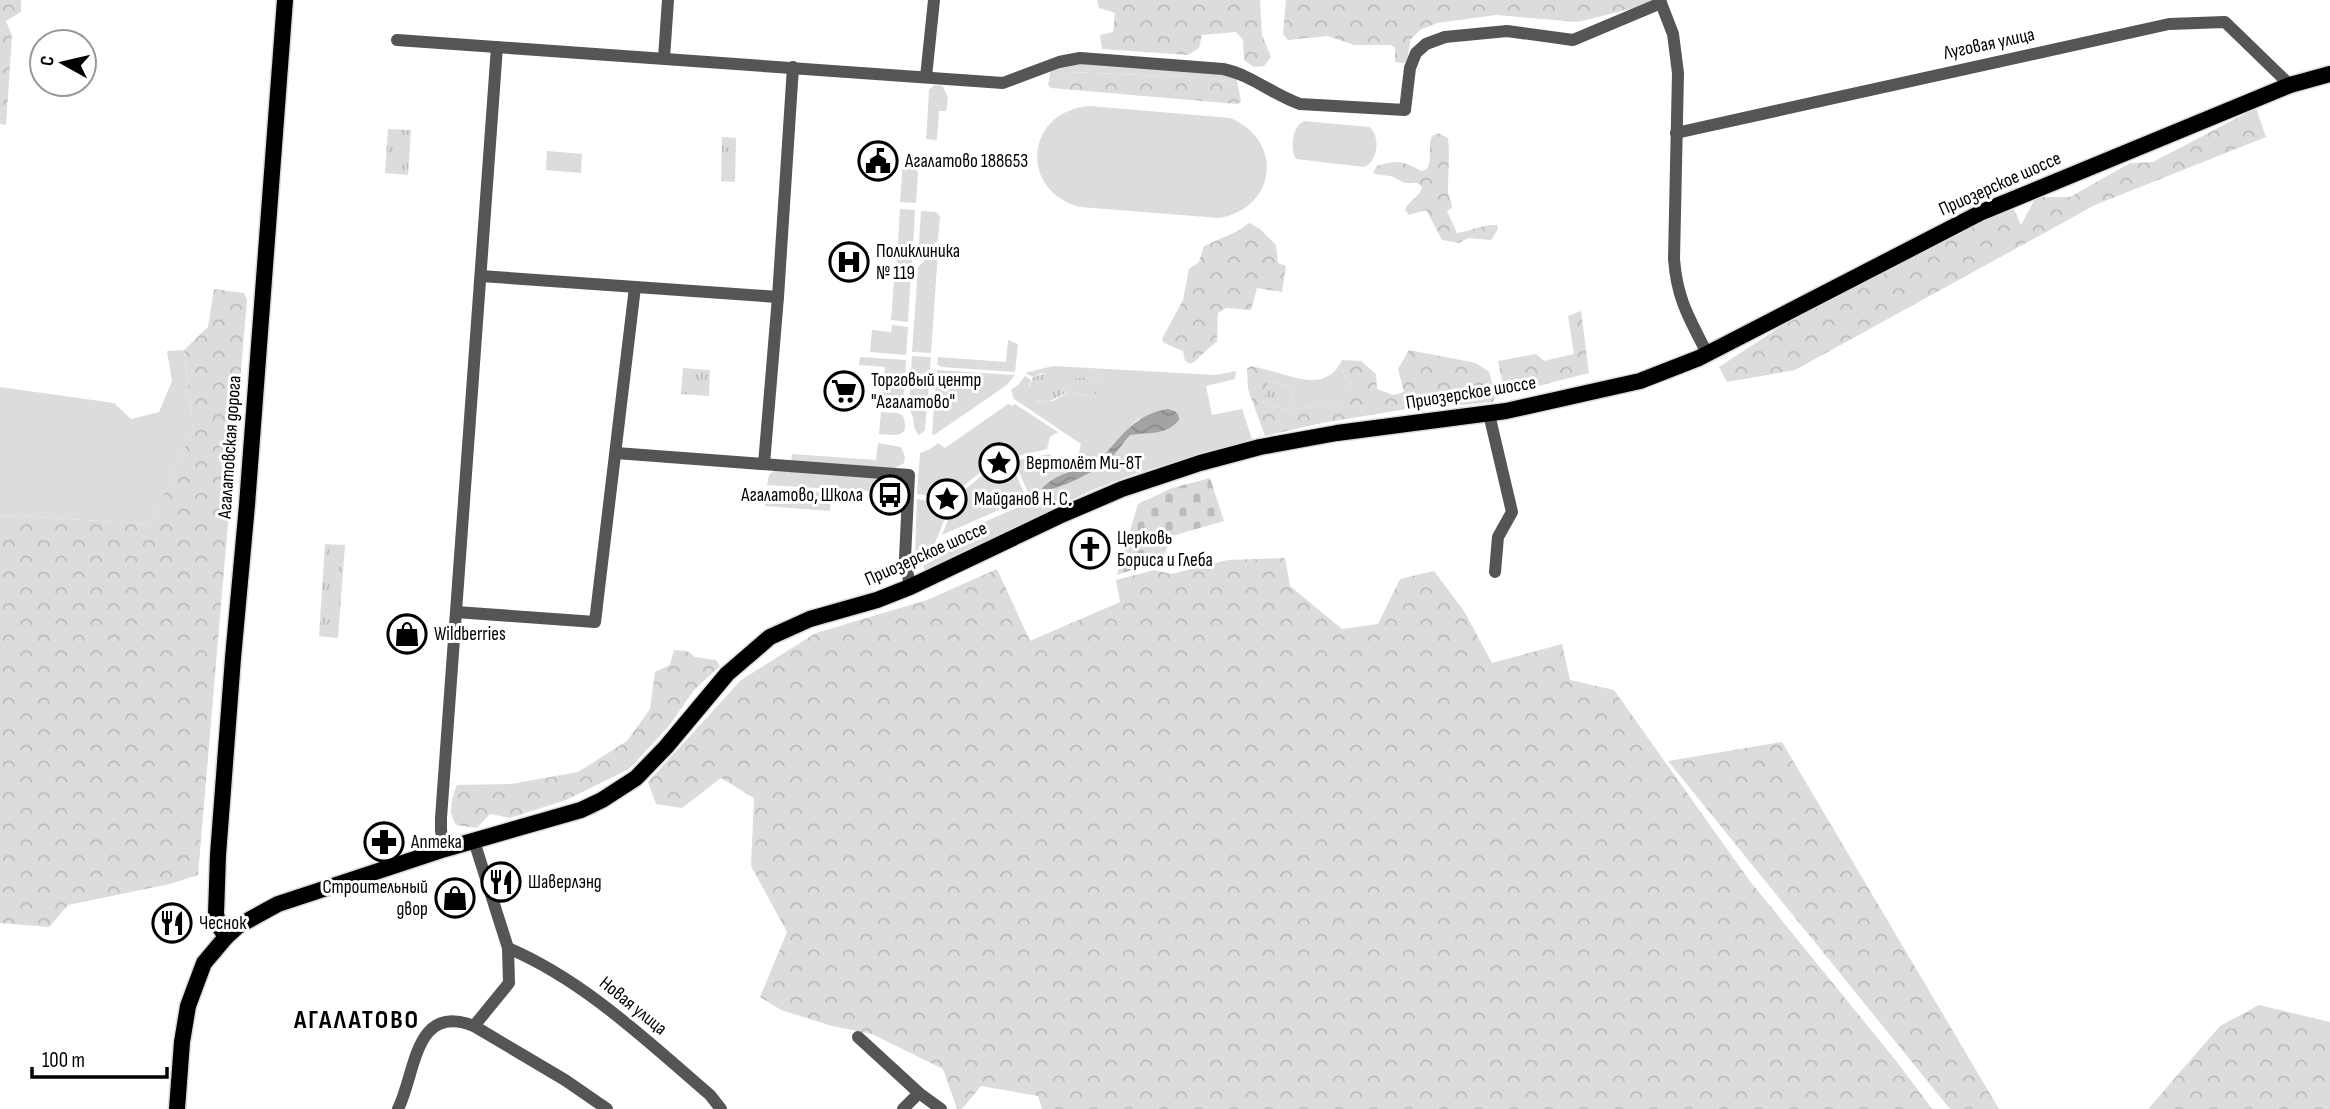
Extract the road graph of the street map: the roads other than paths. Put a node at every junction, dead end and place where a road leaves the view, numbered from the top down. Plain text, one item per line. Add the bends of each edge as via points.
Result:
1 (285, 0) edge
2 (668, 0) edge
3 (934, 0) edge
4 (1662, 2) edge
5 (397, 40) dead end
6 (497, 47) junction
7 (664, 58) junction
8 (793, 68) junction
9 (2330, 74) edge
10 (926, 77) junction
11 (2290, 85) junction
12 (1676, 133) junction
13 (481, 275) junction
14 (635, 287) junction
15 (778, 297) junction
16 (1698, 358) junction
17 (1489, 414) junction
18 (616, 453) junction
19 (764, 464) junction
20 (1495, 572) dead end
21 (910, 587) junction
22 (456, 612) junction
23 (474, 841) junction
24 (445, 849) junction
25 (216, 898) junction
26 (249, 918) junction
27 (226, 937) junction
28 (508, 948) junction
29 (474, 1026) junction
30 (858, 1037) dead end
31 (919, 1093) junction
32 (177, 1109) edge
33 (398, 1109) edge
34 (607, 1109) edge
35 (721, 1109) edge
36 (903, 1109) edge
37 (941, 1109) edge

1 - 25 main road, Агалатовская дорога
2 - 7 street
3 - 10 street
4 - 10 street via 1573,40 1507,31 1445,37 1426,44 1410,68 1405,110 1300,104 1239,72 1223,69 1080,58 1003,83
4 - 12 street via 1673,34 1678,73
5 - 6 street
6 - 7 street
6 - 13 street
7 - 8 street
8 - 10 street
8 - 15 street
9 - 11 main road, Приозерское шоссе
11 - 12 street, Луговая улица via 2225,22 2169,24
11 - 16 main road, Приозерское шоссе via 1982,212
12 - 16 street via 1675,278
13 - 14 street
13 - 22 street
14 - 15 street
14 - 18 street
15 - 19 street
16 - 17 main road, Приозерское шоссе via 1640,381
17 - 20 street via 1512,512 1498,537
17 - 21 main road, Приозерское шоссе via 1299,439 1200,463 1122,489
18 - 19 street
18 - 22 street via 595,622
19 - 21 street via 909,475 905,558
21 - 23 main road, Приозерское шоссе via 769,637 727,674 636,778 603,800
22 - 24 street via 441,818
23 - 24 main road, Приозерское шоссе
23 - 28 street
24 - 26 main road, Приозерское шоссе
25 - 26 main road via 225,914
25 - 27 main road, Агалатовская дорога via 219,926
26 - 27 main road, Приозерское шоссе
27 - 32 main road, Приозерское шоссе via 204,963 188,1006
28 - 29 street via 509,983
28 - 35 street, Новая улица via 591,995
29 - 33 street via 445,1020 422,1039
29 - 34 street
30 - 31 street
31 - 36 street
31 - 37 street

